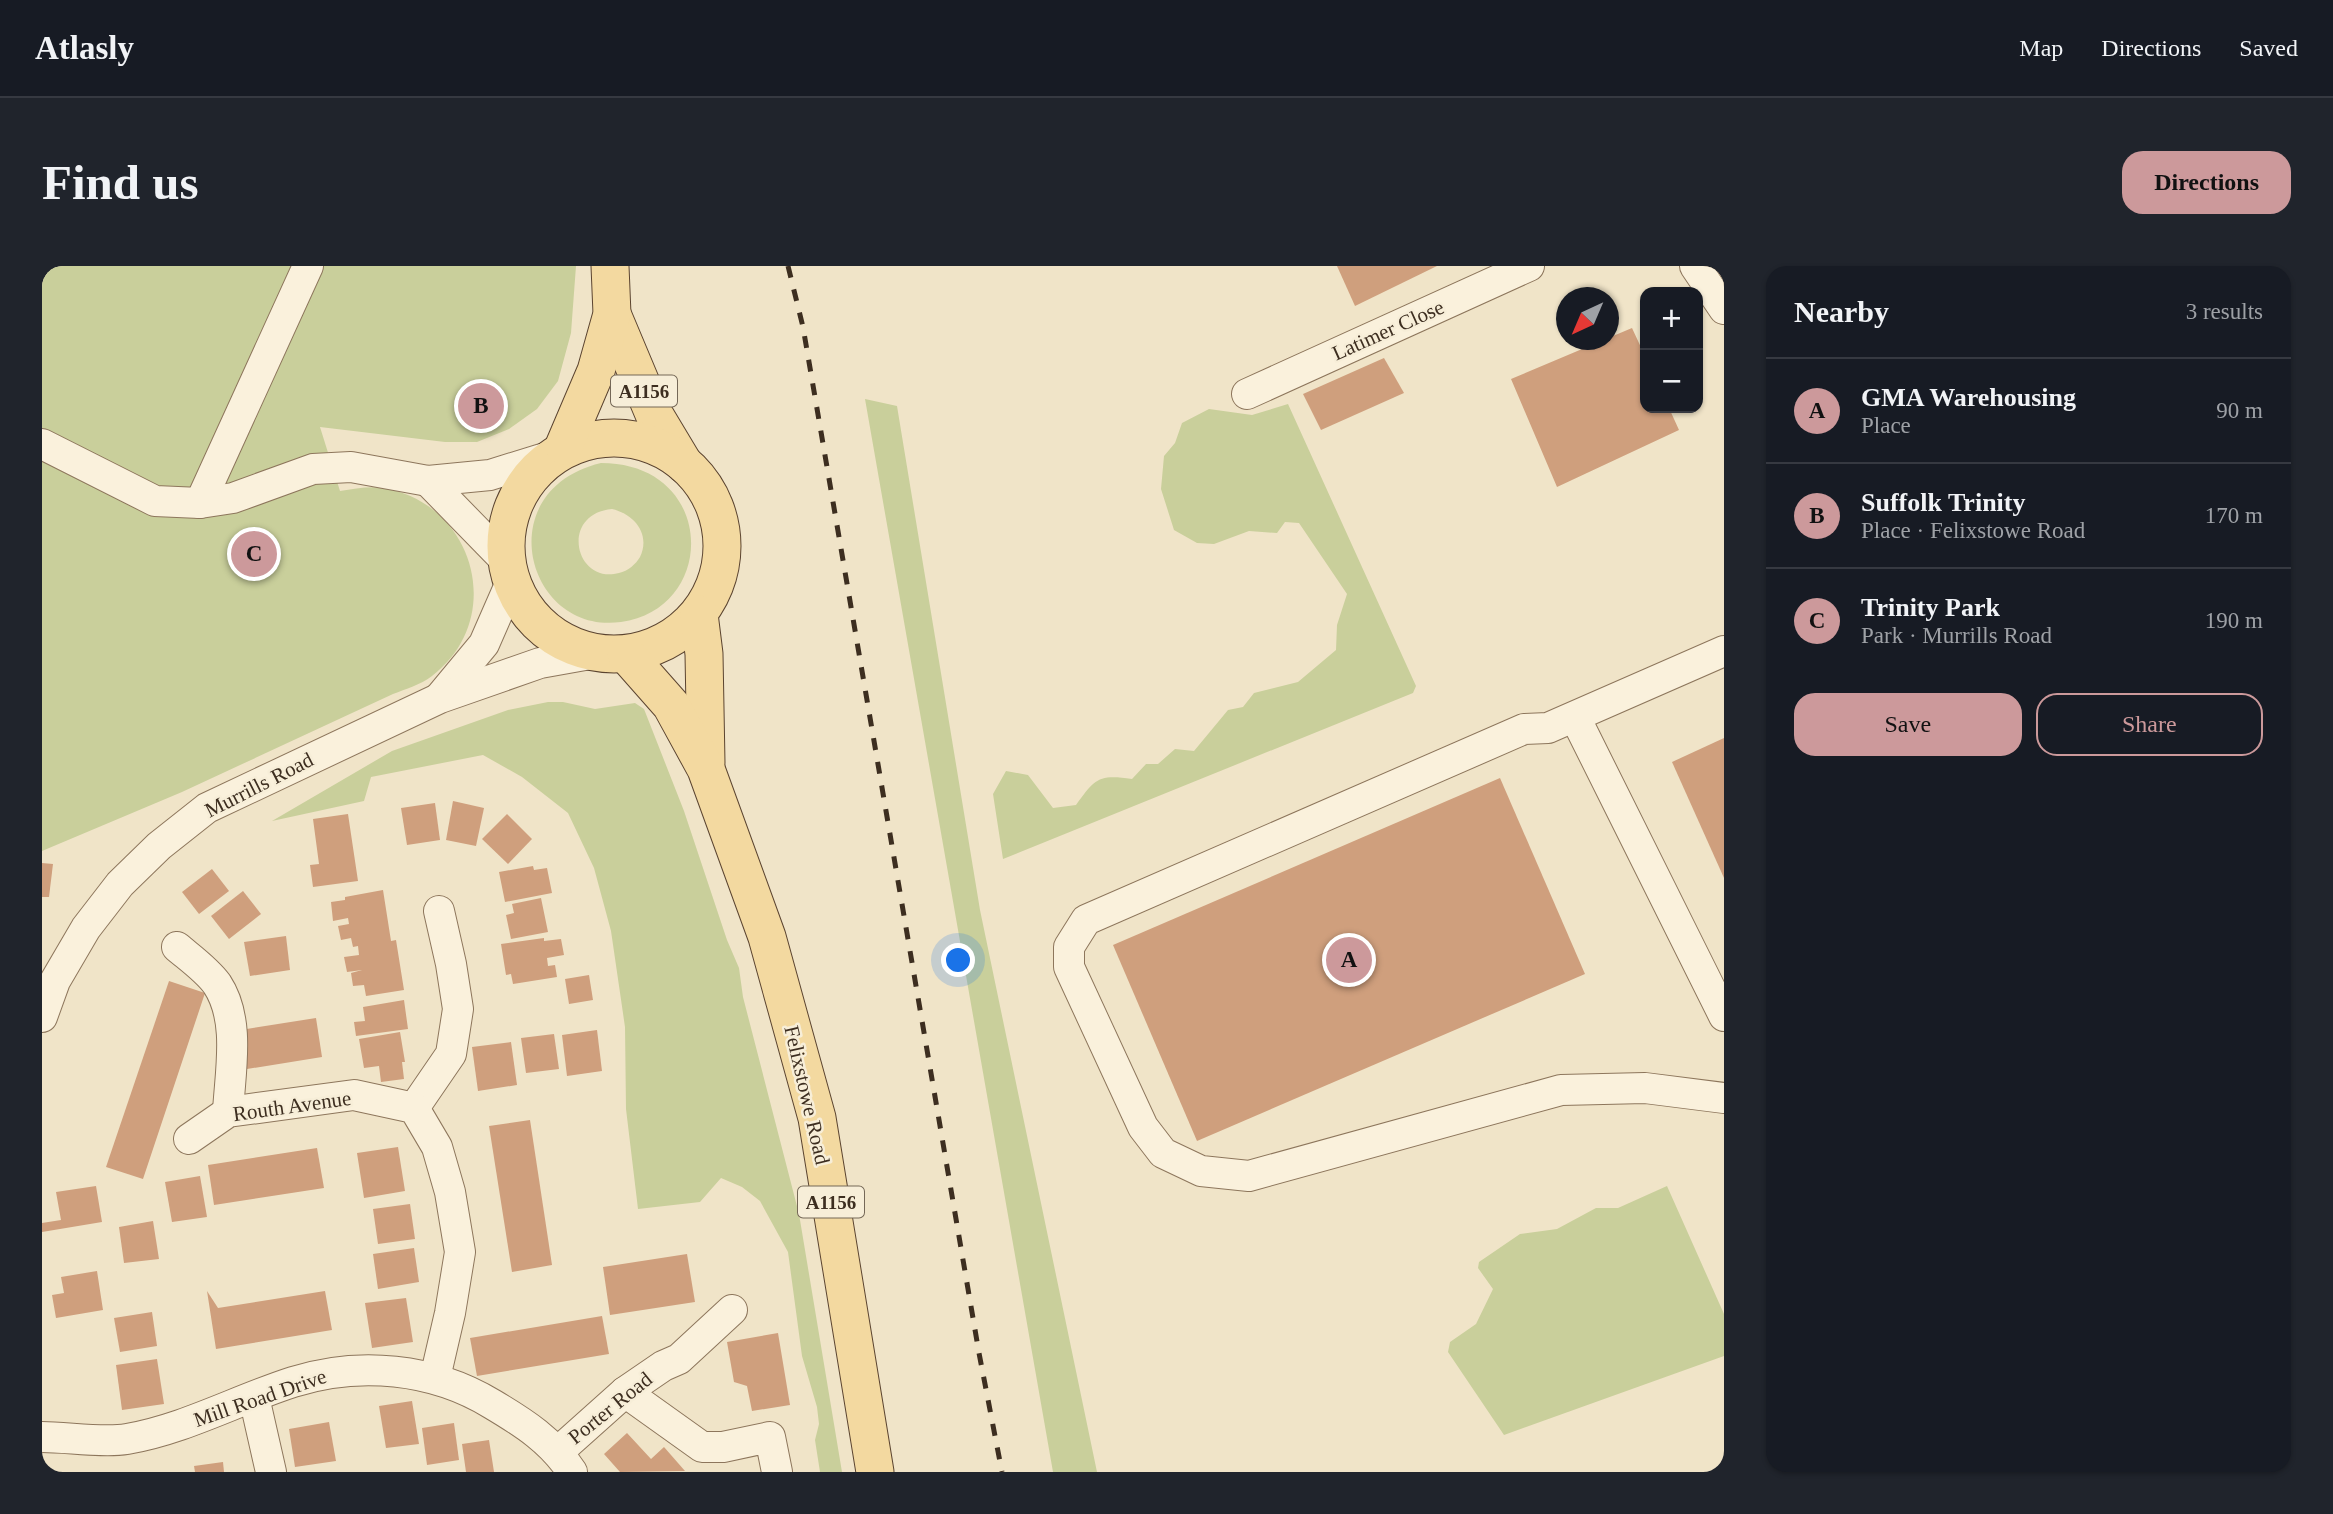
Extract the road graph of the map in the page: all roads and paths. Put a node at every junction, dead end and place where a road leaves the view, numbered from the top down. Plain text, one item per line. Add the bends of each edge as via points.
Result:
1 (308, 266) edge
2 (610, 266) edge
3 (1529, 266) edge
4 (1695, 266) edge
5 (1724, 309) edge
6 (612, 314) junction
7 (1247, 394) dead end
8 (42, 444) edge
9 (556, 452) junction
10 (684, 464) junction
11 (428, 481) junction
12 (200, 503) junction
13 (510, 571) junction
14 (699, 614) junction
15 (1724, 651) edge
16 (611, 653) junction
17 (440, 698) junction
18 (1576, 716) junction
19 (706, 769) junction
20 (439, 911) dead end
21 (177, 947) dead end
22 (1724, 1016) edge
23 (42, 1017) edge
24 (1724, 1098) edge
25 (414, 1108) junction
26 (228, 1112) junction
27 (189, 1139) dead end
28 (732, 1310) dead end
29 (435, 1378) junction
30 (625, 1392) junction
31 (254, 1397) junction
32 (42, 1437) edge
33 (565, 1462) edge
34 (271, 1472) edge
35 (777, 1472) edge
36 (875, 1472) edge

1 - 12 street
2 - 6 main road, A1156
3 - 7 street, Latimer Close
4 - 5 street
6 - 9 main road, A1156 via 596,371
6 - 10 main road, A1156 via 654,414
8 - 12 street via 155,501
9 - 10 main road via 592,438 618,439 653,446
9 - 11 street via 490,475
9 - 13 main road via 527,479 510,510 505,536
10 - 14 main road via 705,488 720,521 723,552 716,586
11 - 12 street via 351,467 313,469 233,498
11 - 13 street
13 - 16 main road via 522,601 551,634 570,647
13 - 17 street, Murrills Road via 484,644
14 - 16 main road via 674,637 652,649
14 - 19 main road, Felixstowe Road / A1156 via 705,654
15 - 18 street
16 - 17 street, Murrills Road via 540,663
16 - 19 main road, Felixstowe Road / A1156 via 671,705
17 - 23 street, Murrills Road via 207,808 159,846 120,884 86,928 55,981
18 - 22 street
18 - 24 street via 1548,729 1524,729 1086,920 1069,947 1069,967 1143,1127 1163,1153 1201,1171 1250,1176 1562,1090 1644,1088
19 - 36 main road, Felixstowe Road / A1156 via 767,937 817,1118
20 - 25 street via 458,1009 452,1054
21 - 26 street via 216,982 225,999 231,1024
25 - 26 street, Routh Avenue via 354,1095
25 - 29 street via 437,1147 460,1252
26 - 27 street, Routh Avenue
28 - 30 street, Porter Road via 679,1359
29 - 31 street, Mill Road Drive via 384,1370 341,1371
29 - 33 street, Mill Road Drive via 477,1394 519,1420
30 - 33 street, Porter Road
30 - 35 street via 702,1447 770,1437
31 - 32 street, Mill Road Drive via 178,1427 125,1439
31 - 34 street

